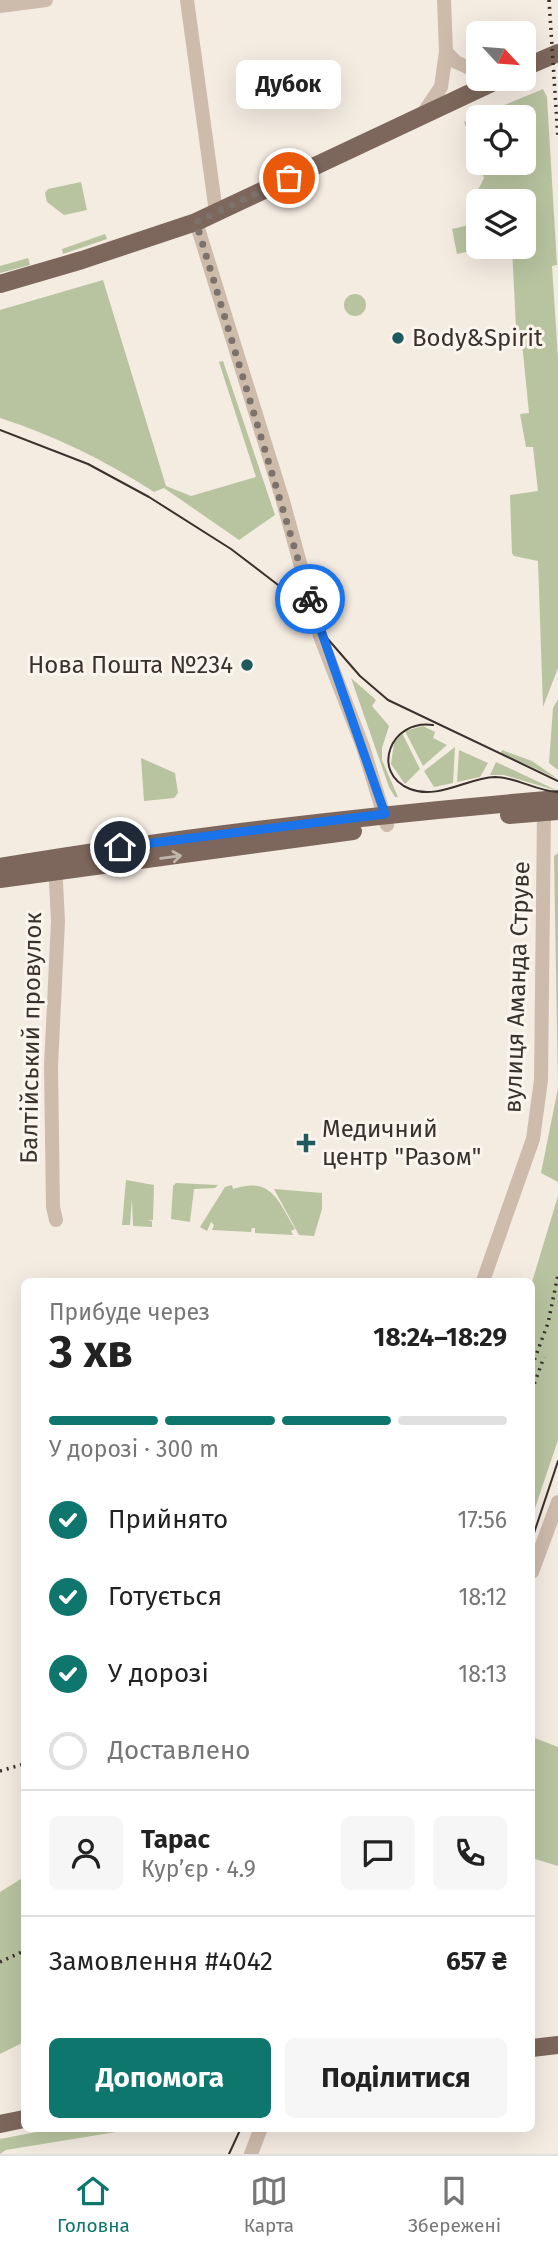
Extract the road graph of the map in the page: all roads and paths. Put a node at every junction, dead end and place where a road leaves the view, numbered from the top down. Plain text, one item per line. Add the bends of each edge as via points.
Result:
1 (46, 0) edge
2 (187, 0) edge
3 (444, 0) edge
4 (0, 6) edge
5 (446, 52) junction
6 (558, 53) edge
7 (536, 62) edge
8 (466, 67) edge
9 (475, 91) edge
10 (421, 117) junction
11 (216, 212) junction
12 (196, 222) junction
13 (0, 284) edge
14 (558, 799) edge
15 (551, 812) edge
16 (386, 820) junction
17 (55, 864) junction
18 (0, 867) edge
19 (0, 880) edge
20 (56, 1220) dead end
21 (484, 1278) edge
22 (558, 1502) edge
23 (535, 1564) edge
24 (558, 2045) edge
25 (535, 2048) edge
26 (21, 2120) edge
27 (0, 2124) edge
28 (259, 2132) edge
29 (251, 2154) edge

1 - 4 street
2 - 11 street
3 - 5 street
5 - 8 street
5 - 10 street via 441,87
6 - 7 main road
9 - 10 main road
10 - 11 main road
11 - 12 main road
12 - 13 main road
12 - 16 street via 320,636
14 - 16 main road
15 - 16 main road
15 - 21 street, вулиця Аманда Струве via 541,1080 533,1139
16 - 17 main road
17 - 18 main road
17 - 19 main road
17 - 20 street, Балтійський провулок via 58,921 51,1066
22 - 23 street
24 - 25 main road
26 - 27 main road
28 - 29 street

